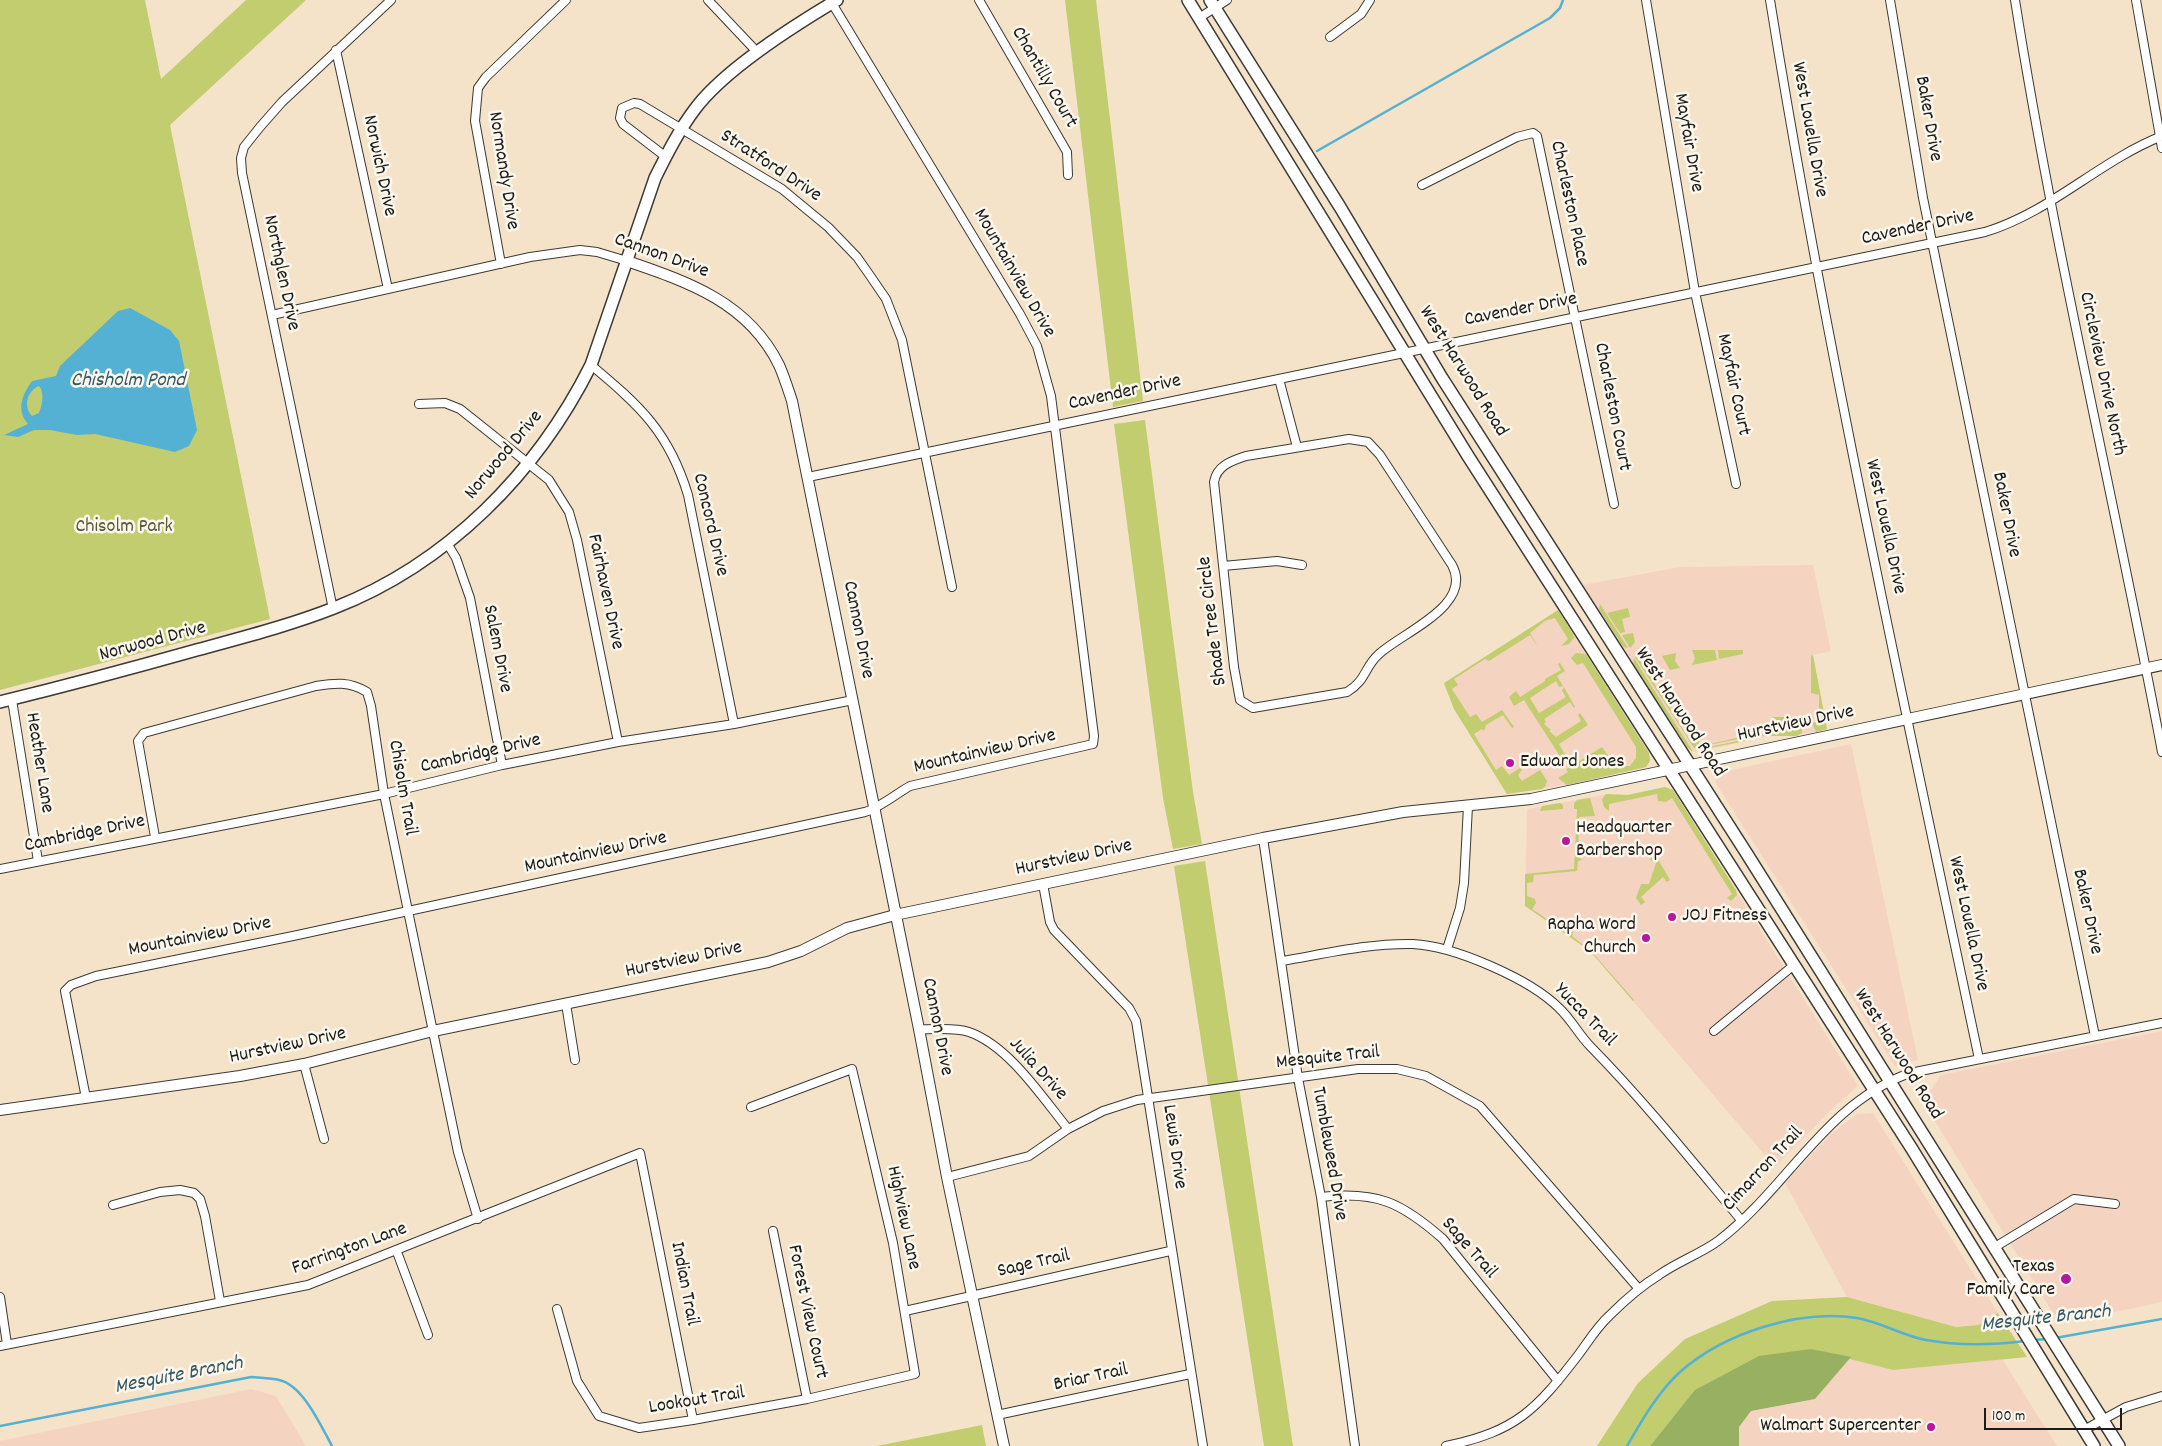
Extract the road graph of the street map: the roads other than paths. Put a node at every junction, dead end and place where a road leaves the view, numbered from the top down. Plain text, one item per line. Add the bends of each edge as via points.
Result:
1 (391, 0) edge
2 (566, 0) edge
3 (708, 0) edge
4 (979, 0) edge
5 (1188, 0) edge
6 (1227, 0) edge
7 (1370, 0) edge
8 (1646, 0) edge
9 (1770, 0) edge
10 (1890, 0) edge
11 (2015, 0) edge
12 (2136, 0) edge
13 (833, 1) edge
14 (1213, 4) edge
15 (1199, 18) junction
16 (1330, 37) dead end
17 (336, 50) junction
18 (758, 53) junction
19 (682, 129) junction
20 (2161, 136) edge
21 (2162, 148) edge
22 (666, 157) junction
23 (1068, 175) dead end
24 (1422, 186) dead end
25 (2050, 204) junction
26 (1933, 243) junction
27 (627, 261) junction
28 (502, 264) junction
29 (1815, 268) junction
30 (388, 289) junction
31 (1695, 292) junction
32 (272, 315) junction
33 (1576, 316) junction
34 (1423, 347) junction
35 (1404, 351) junction
36 (591, 365) junction
37 (1279, 379) junction
38 (419, 404) dead end
39 (1055, 426) junction
40 (1297, 447) junction
41 (926, 453) junction
42 (527, 464) junction
43 (808, 477) junction
44 (1736, 484) dead end
45 (1614, 504) dead end
46 (447, 543) junction
47 (1302, 565) dead end
48 (1223, 566) junction
49 (952, 587) dead end
50 (333, 609) junction
51 (2162, 665) edge
52 (2146, 668) junction
53 (2024, 694) junction
54 (12, 700) junction
55 (853, 700) junction
56 (0, 702) edge
57 (1907, 719) junction
58 (734, 724) junction
59 (618, 742) junction
60 (2162, 752) edge
61 (502, 765) junction
62 (1690, 765) junction
63 (1669, 770) junction
64 (384, 794) junction
65 (1468, 806) junction
66 (875, 809) junction
67 (155, 837) junction
68 (1263, 838) junction
69 (38, 861) junction
70 (0, 869) edge
71 (1043, 884) junction
72 (408, 911) junction
73 (894, 915) junction
74 (1447, 949) junction
75 (1282, 961) junction
76 (1794, 966) junction
77 (566, 1004) junction
78 (2162, 1023) edge
79 (919, 1029) junction
80 (433, 1031) junction
81 (1714, 1031) dead end
82 (2095, 1036) junction
83 (1979, 1059) junction
84 (575, 1060) dead end
85 (304, 1064) junction
86 (1298, 1078) junction
87 (1890, 1080) junction
88 (1872, 1090) junction
89 (86, 1098) junction
90 (1150, 1099) junction
91 (751, 1108) dead end
92 (0, 1110) edge
93 (1068, 1129) junction
94 (324, 1139) dead end
95 (640, 1153) joint
96 (946, 1177) junction
97 (1321, 1197) junction
98 (2115, 1204) dead end
99 (113, 1205) dead end
100 (478, 1219) junction
101 (1741, 1220) junction
102 (773, 1232) dead end
103 (1995, 1247) junction
104 (1170, 1251) junction
105 (397, 1252) junction
106 (1639, 1289) junction
107 (973, 1296) junction
108 (0, 1298) edge
109 (220, 1301) junction
110 (557, 1309) dead end
111 (904, 1311) junction
112 (428, 1335) dead end
113 (4, 1345) edge
114 (915, 1374) joint
115 (1190, 1374) junction
116 (1558, 1381) junction
117 (2162, 1396) edge
118 (807, 1399) junction
119 (998, 1415) junction
120 (694, 1420) junction
121 (2102, 1420) junction
122 (2084, 1430) junction
123 (1004, 1446) edge
124 (1203, 1446) edge
125 (1356, 1446) edge
126 (1446, 1446) edge
127 (2094, 1446) edge
128 (2119, 1446) edge

1 - 17 street, Northglen Drive
2 - 28 street, Normandy Drive via 478,88 475,121
3 - 18 street
4 - 23 street, Chantilly Court via 1067,152
5 - 15 main road, West Harwood Road
6 - 14 street
7 - 16 street via 1361,14
8 - 31 street, Mayfair Drive
9 - 29 street, West Louella Drive
10 - 26 street, Baker Drive
11 - 25 street, Circleview Drive North
12 - 20 street
13 - 18 main road, Norwood Drive
13 - 39 street, Mountainview Drive via 1020,314 1043,362
14 - 15 street
14 - 34 main road, West Harwood Road
15 - 35 main road, West Harwood Road
17 - 30 street, Norwich Drive
17 - 32 street, Northglen Drive via 260,127 244,147 241,158
18 - 19 main road, Norwood Drive via 714,88
19 - 22 main road, Norwood Drive
19 - 22 street, Stratford Drive via 640,104 622,108 620,118 623,124
19 - 41 street, Stratford Drive via 782,189 828,227 857,257 886,299 896,320
20 - 21 street
20 - 25 street, Cavender Drive via 2125,154
22 - 27 main road, Norwood Drive via 655,178
24 - 33 street, Charleston Place via 1517,137 1533,133 1538,136
25 - 26 street, Cavender Drive via 2002,227
25 - 52 street, Circleview Drive North
26 - 29 street, Cavender Drive
26 - 53 street, Baker Drive
27 - 28 street, Cannon Drive via 580,250
27 - 36 main road, Norwood Drive
27 - 43 street, Cannon Drive via 683,281 720,299 747,321 765,342 778,364 792,401
28 - 30 street, Cannon Drive
29 - 31 street, Cavender Drive
29 - 57 street, West Louella Drive
30 - 32 street, Cannon Drive
31 - 33 street, Cavender Drive
31 - 44 street, Mayfair Court
32 - 50 street, Northglen Drive
33 - 34 street, Cavender Drive
33 - 45 street, Charleston Court
34 - 35 street, Cavender Drive
34 - 62 main road, West Harwood Road
35 - 37 street, Cavender Drive
35 - 63 main road, West Harwood Road
36 - 42 main road, Norwood Drive via 559,423
36 - 58 street, Concord Drive via 648,415 682,474
37 - 39 street, Cavender Drive
37 - 40 street
38 - 42 street, Fairhaven Drive via 451,404
39 - 41 street, Cavender Drive
39 - 66 street, Mountainview Drive via 1093,744 910,786
40 - 48 street, Shade Tree Circle via 1239,459 1219,469 1216,474
40 - 48 street, Shade Tree Circle via 1349,439 1368,442 1380,455 1452,565 1458,584 1452,597 1436,613 1379,654 1360,685 1347,692 1253,708 1240,700
41 - 43 street, Cavender Drive
41 - 49 street, Stratford Drive
42 - 46 main road, Norwood Drive via 497,499
42 - 59 street, Fairhaven Drive via 549,480 569,512 578,540
43 - 55 street, Cannon Drive
46 - 50 main road, Norwood Drive via 395,579
46 - 61 street, Salem Drive via 456,558 470,598
47 - 48 street via 1277,561
50 - 54 main road, Norwood Drive via 270,630
51 - 52 street, Hurstview Drive
52 - 53 street, Hurstview Drive
52 - 60 street, Circleview Drive North
53 - 57 street, Hurstview Drive
53 - 82 street, Baker Drive
54 - 56 main road, Norwood Drive
54 - 69 street, Heather Lane
55 - 58 street, Cambridge Drive
55 - 66 street, Cannon Drive
57 - 62 street, Hurstview Drive
57 - 83 street, West Louella Drive
58 - 59 street, Cambridge Drive
59 - 61 street, Cambridge Drive
61 - 64 street, Cambridge Drive
62 - 63 street, Hurstview Drive
62 - 87 main road, West Harwood Road
63 - 65 street, Hurstview Drive via 1531,799
63 - 76 main road, West Harwood Road
64 - 67 street, Cambridge Drive
64 - 67 street, Chisolm Trail via 367,692 354,684 316,686 144,733 138,742
64 - 72 street, Chisolm Trail
65 - 68 street, Hurstview Drive via 1403,812
65 - 74 street via 1464,883
66 - 72 street, Mountainview Drive
66 - 73 street, Cannon Drive
67 - 69 street, Cambridge Drive
68 - 71 street, Hurstview Drive
68 - 75 street, Tumbleweed Drive
69 - 70 street, Cambridge Drive
71 - 73 street, Hurstview Drive
71 - 90 street, Lewis Drive via 1054,930 1129,1008 1140,1036
72 - 80 street, Chisolm Trail
72 - 89 street, Mountainview Drive via 96,976 71,985 65,991
73 - 77 street, Hurstview Drive via 847,928 782,958
73 - 79 street, Cannon Drive
74 - 75 street, Yucca Trail via 1414,944 1381,945
74 - 101 street, Yucca Trail via 1483,962 1539,992 1560,1008
75 - 86 street, Tumbleweed Drive
76 - 81 street
76 - 88 main road, West Harwood Road
77 - 80 street, Hurstview Drive
77 - 84 street
78 - 82 street, Cimarron Trail
79 - 93 street, Julia Drive via 959,1030 987,1041 1016,1066
79 - 96 street, Cannon Drive
80 - 85 street, Hurstview Drive
80 - 100 street, Chisolm Trail via 458,1152
82 - 83 street, Cimarron Trail
83 - 87 street, Cimarron Trail
85 - 89 street, Hurstview Drive
85 - 94 street
86 - 90 street, Mesquite Trail
86 - 97 street, Tumbleweed Drive
86 - 106 street, Mesquite Trail via 1358,1069 1397,1069 1426,1076 1461,1094 1480,1106
87 - 88 street, Cimarron Trail
87 - 103 main road, West Harwood Road
88 - 101 street, Cimarron Trail via 1839,1115
88 - 122 main road, West Harwood Road via 1912,1149
89 - 92 street, Hurstview Drive
90 - 93 street, Mesquite Trail via 1103,1111
90 - 104 street, Lewis Drive
91 - 111 street, Highview Lane via 852,1069 893,1243
93 - 96 street, Mesquite Trail via 1028,1156
95 - 100 street, Farrington Lane
95 - 120 street, Indian Trail
96 - 107 street, Cannon Drive
97 - 116 street, Sage Trail via 1344,1194 1382,1199 1430,1228
97 - 125 street, Tumbleweed Drive
98 - 103 street via 2074,1199
99 - 109 street via 160,1192 180,1190 194,1193 200,1199 205,1216
100 - 105 street, Farrington Lane
101 - 106 street, Cimarron Trail via 1717,1241
102 - 118 street, Forest View Court
103 - 121 main road, West Harwood Road
104 - 107 street, Sage Trail
104 - 115 street, Lewis Drive
105 - 109 street, Farrington Lane via 308,1285
105 - 112 street
106 - 116 street, Cimarron Trail via 1607,1317
107 - 111 street, Sage Trail
107 - 119 street, Cannon Drive
108 - 113 street
109 - 113 street, Farrington Lane
110 - 120 street, Lookout Trail via 576,1381 599,1416 638,1428
111 - 114 street, Highview Lane
114 - 118 street, Lookout Trail
115 - 119 street, Briar Trail
115 - 124 street, Lewis Drive
116 - 126 street, Cimarron Trail via 1536,1406 1511,1425
117 - 121 street via 2139,1402
118 - 120 street, Lookout Trail
119 - 123 street, Cannon Drive
121 - 122 street
121 - 128 main road, West Harwood Road
122 - 127 main road, West Harwood Road

